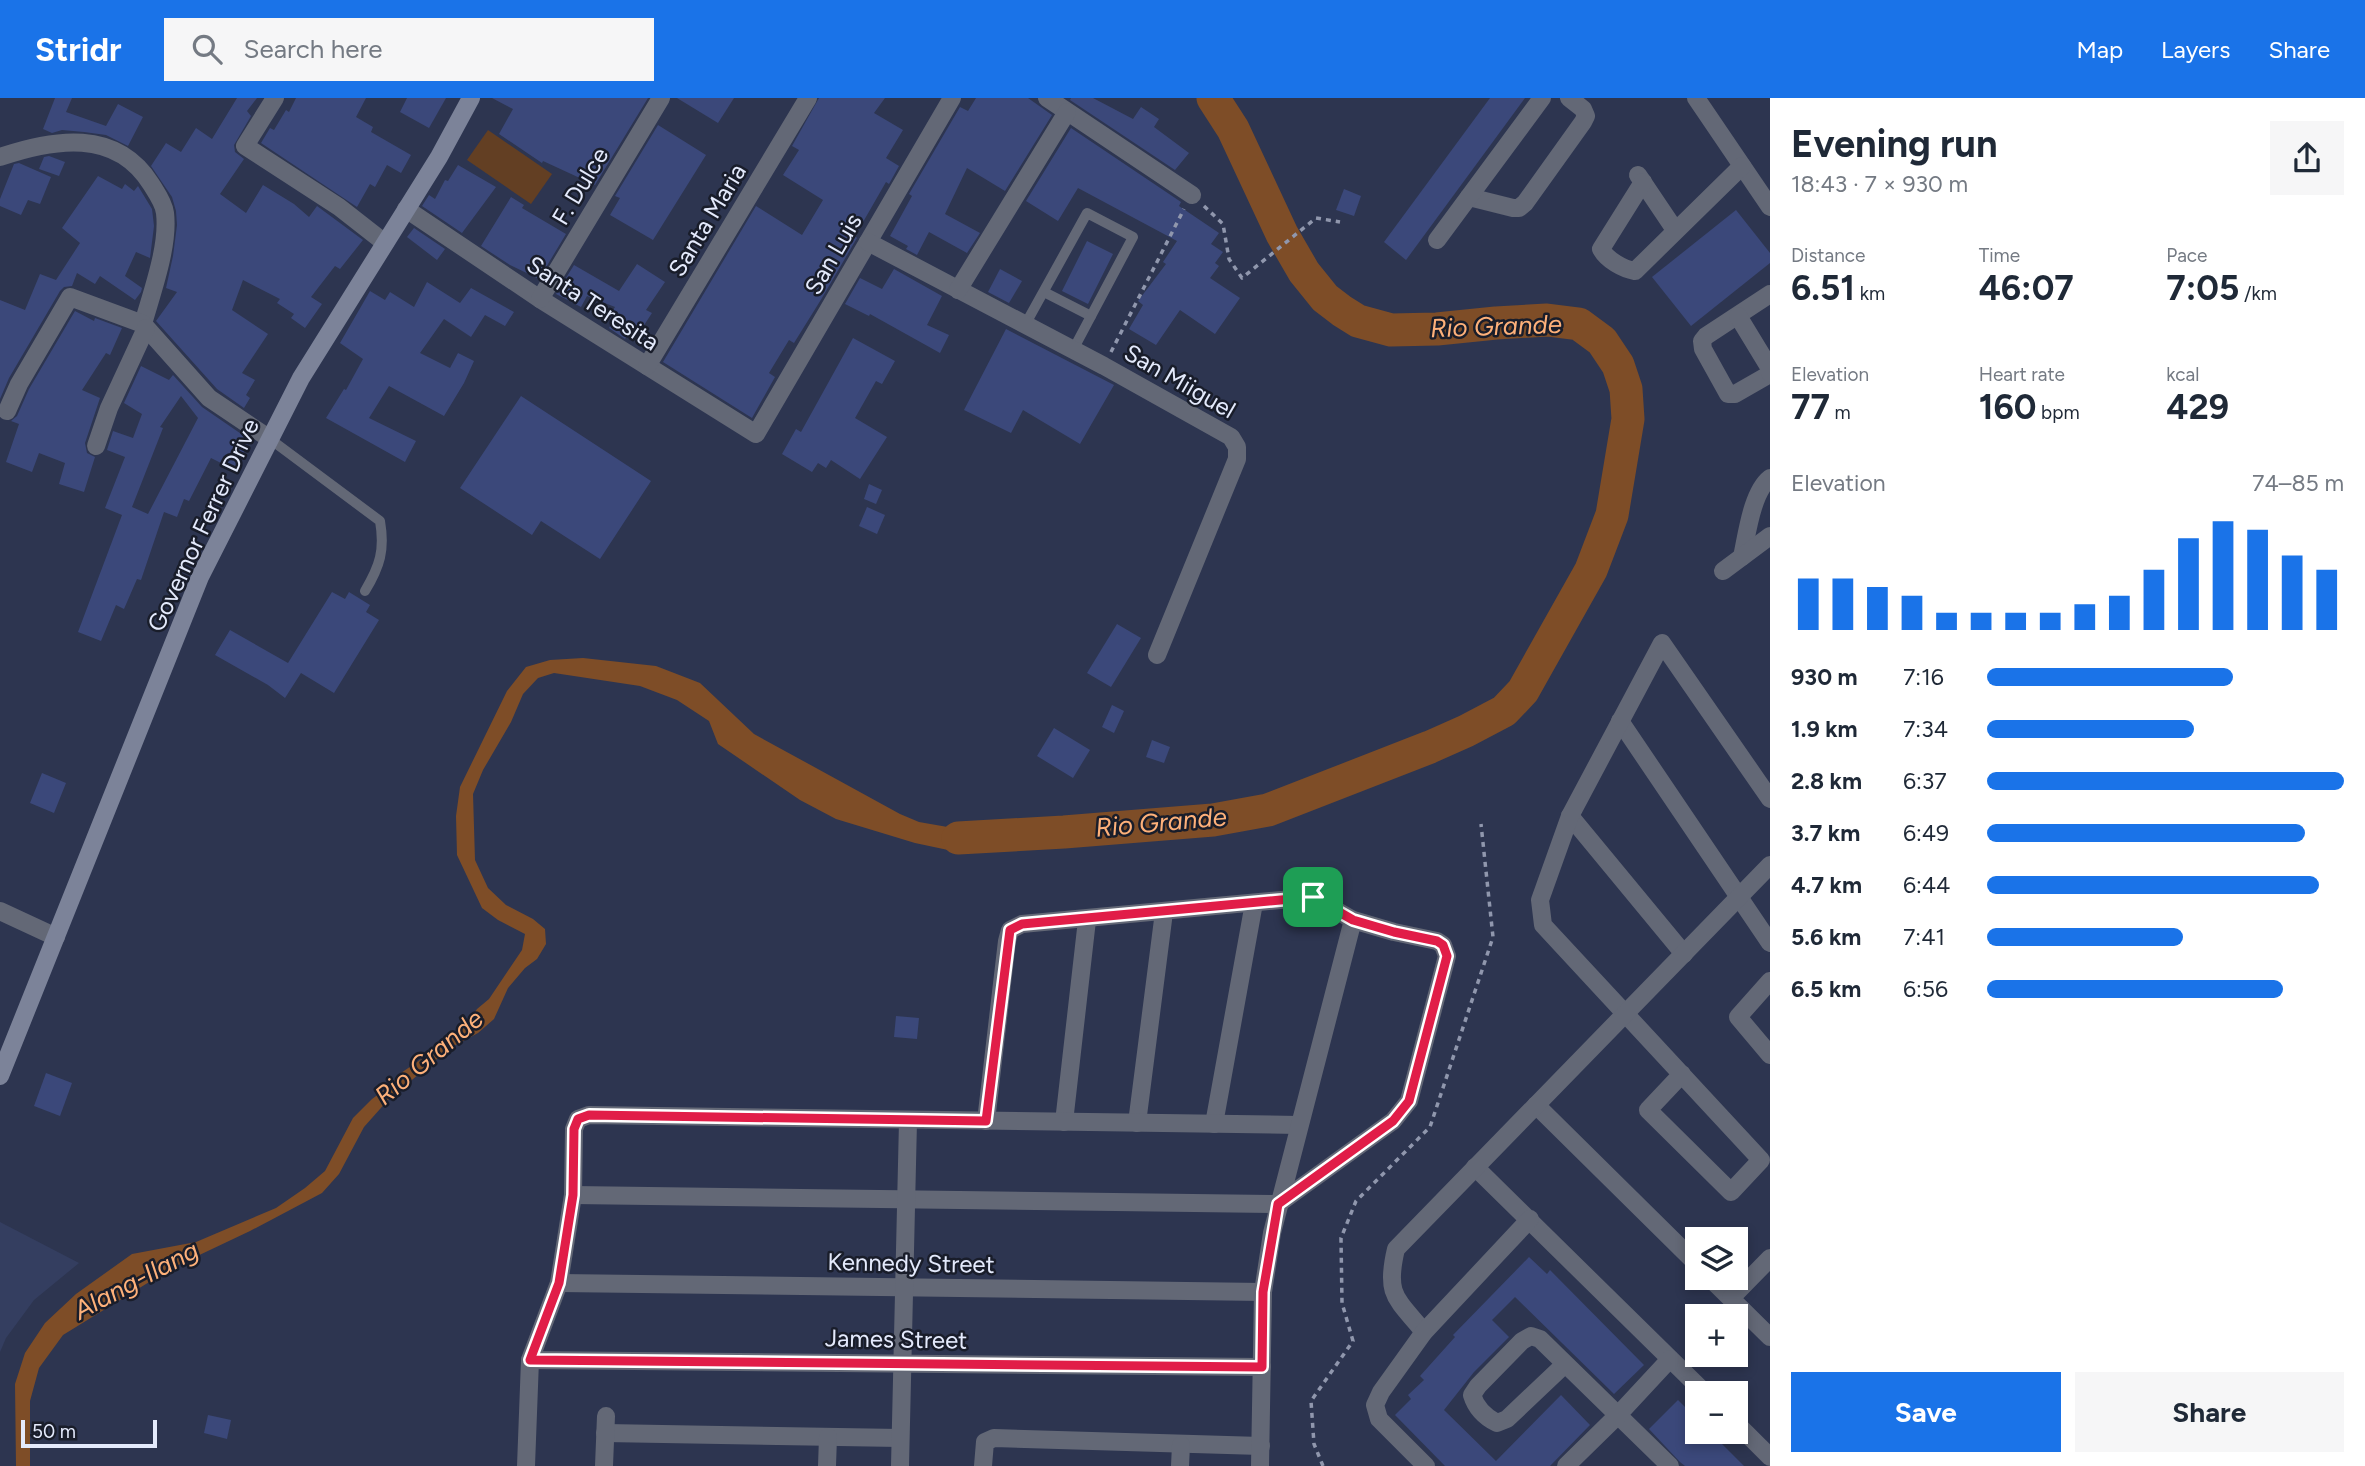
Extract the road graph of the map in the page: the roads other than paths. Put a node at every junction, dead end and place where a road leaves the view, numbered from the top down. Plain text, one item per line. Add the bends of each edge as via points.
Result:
1 (275, 98) edge
2 (471, 98) edge
3 (661, 98) edge
4 (808, 98) edge
5 (953, 98) edge
6 (1047, 98) edge
7 (1542, 98) edge
8 (1570, 98) edge
9 (1698, 99) edge
10 (1068, 112) junction
11 (0, 157) edge
12 (1742, 166) junction
13 (1192, 195) road end
14 (1469, 197) junction
15 (1770, 207) edge
16 (406, 209) junction
17 (1675, 230) junction
18 (1437, 240) dead end
19 (868, 242) junction
20 (386, 243) junction
21 (958, 290) junction
22 (1044, 292) junction
23 (1770, 294) edge
24 (540, 299) junction
25 (1091, 316) junction
26 (1738, 316) junction
27 (1026, 325) junction
28 (144, 326) junction
29 (1073, 350) junction
30 (647, 366) junction
31 (1770, 373) edge
32 (7, 411) dead end
33 (756, 434) joint
34 (270, 439) junction
35 (96, 446) dead end
36 (1770, 478) edge
37 (1770, 536) edge
38 (1742, 557) junction
39 (1723, 571) dead end
40 (365, 591) dead end
41 (1157, 655) dead end
42 (1620, 721) junction
43 (1770, 799) edge
44 (1570, 816) junction
45 (1770, 865) edge
46 (1739, 897) junction
47 (1254, 903) junction
48 (0, 911) edge
49 (1164, 912) junction
50 (1087, 920) junction
51 (1353, 920) junction
52 (56, 937) junction
53 (1770, 943) edge
54 (1684, 954) junction
55 (1770, 981) edge
56 (1625, 1013) junction
57 (5, 1052) edge
58 (1770, 1055) edge
59 (1682, 1074) junction
60 (0, 1076) edge
61 (1536, 1105) junction
62 (908, 1121) junction
63 (986, 1121) junction
64 (1064, 1122) junction
65 (1137, 1123) junction
66 (1214, 1124) junction
67 (1299, 1125) junction
68 (1475, 1167) junction
69 (573, 1195) junction
70 (906, 1199) junction
71 (1278, 1204) junction
72 (1530, 1219) junction
73 (1685, 1252) edge
74 (1770, 1258) edge
75 (559, 1283) junction
76 (904, 1288) junction
77 (1723, 1290) edge
78 (1263, 1292) junction
79 (1731, 1298) junction
80 (1424, 1332) junction
81 (1770, 1336) edge
82 (1670, 1359) junction
83 (530, 1360) junction
84 (902, 1364) junction
85 (1564, 1365) junction
86 (1262, 1367) junction
87 (1693, 1381) edge
88 (1618, 1415) junction
89 (1748, 1435) edge
90 (828, 1437) junction
91 (900, 1438) junction
92 (1181, 1445) junction
93 (1261, 1446) junction
94 (1770, 1457) edge
95 (526, 1466) edge
96 (604, 1466) edge
97 (827, 1466) edge
98 (900, 1466) edge
99 (983, 1466) edge
100 (1180, 1466) edge
101 (1261, 1466) edge
102 (1426, 1466) edge
103 (1566, 1466) edge
104 (1670, 1466) edge

1 - 20 street via 245,146
2 - 16 main road, Governor Ferrer Drive
3 - 24 street, F. Dulce
4 - 30 street, Santa Maria
5 - 19 street, San Luis
6 - 10 street
7 - 14 street
8 - 14 street via 1586,116 1525,203 1513,208
9 - 12 street
10 - 13 street
10 - 21 street
11 - 28 street via 65,141 92,142 119,153 142,170 165,212 162,255
12 - 15 street
12 - 17 street
14 - 18 street
16 - 20 main road, Governor Ferrer Drive
16 - 24 street, Santa Teresita
17 - 17 street via 1635,271 1605,256 1601,249 1640,178
19 - 21 street
19 - 33 street, San Luis
20 - 34 main road, Governor Ferrer Drive via 301,378
21 - 27 street
22 - 25 lane
22 - 25 lane via 1087,213 1133,237
22 - 27 lane
23 - 26 street
24 - 30 street, Santa Teresita
25 - 29 lane
26 - 31 street
26 - 31 street via 1702,341 1723,388 1735,394
27 - 29 street
28 - 32 street via 70,297
28 - 34 street via 209,398
28 - 35 street
29 - 41 street, San Miiguel via 1231,437 1237,447 1237,459
30 - 33 street, Santa Teresita
34 - 40 lane via 380,521 384,543
34 - 52 main road, Governor Ferrer Drive via 200,577
36 - 38 street via 1758,496
37 - 38 street
38 - 39 street
42 - 43 street via 1662,643
42 - 44 street
42 - 46 street
44 - 54 street
44 - 56 street via 1540,900 1543,925
45 - 46 street
46 - 53 street
46 - 54 street
47 - 49 street
47 - 51 street via 1313,897
47 - 66 street
48 - 52 street
49 - 50 street
49 - 65 street
50 - 63 street via 1022,924 1010,930
50 - 64 street
51 - 67 street
51 - 71 street via 1437,941 1447,956 1409,1101 1393,1121
52 - 57 main road, Governor Ferrer Drive
54 - 56 street
55 - 58 street via 1738,1017
56 - 59 street
56 - 61 street
57 - 60 main road, Governor Ferrer Drive
59 - 59 street via 1648,1111 1731,1192 1761,1160
61 - 68 street
61 - 73 street
62 - 63 street
62 - 69 street via 589,1115 578,1119 574,1129
62 - 70 street
63 - 64 street
64 - 65 street
65 - 66 street
66 - 67 street
67 - 71 street
68 - 72 street
68 - 80 street via 1395,1249 1392,1294
69 - 70 street
69 - 75 street
70 - 71 street
70 - 76 street
71 - 78 street
72 - 80 street
72 - 82 street
74 - 79 street
75 - 76 street, Kennedy Street
75 - 83 street
76 - 78 street, Kennedy Street
76 - 84 street
77 - 79 street
78 - 86 street
79 - 81 street
80 - 102 street via 1375,1405 1379,1419
82 - 87 street
82 - 88 street
83 - 84 street, James Street
83 - 95 street
84 - 86 street, James Street
84 - 91 street
85 - 85 street via 1507,1419 1497,1423 1475,1404 1472,1395 1478,1386 1531,1336 1540,1339
85 - 88 street
86 - 93 street
88 - 103 street
88 - 104 street
89 - 94 street
90 - 91 street
90 - 96 street via 606,1424
90 - 97 street
91 - 98 street
92 - 93 street
92 - 99 street via 993,1438 985,1442
92 - 100 street
93 - 101 street

